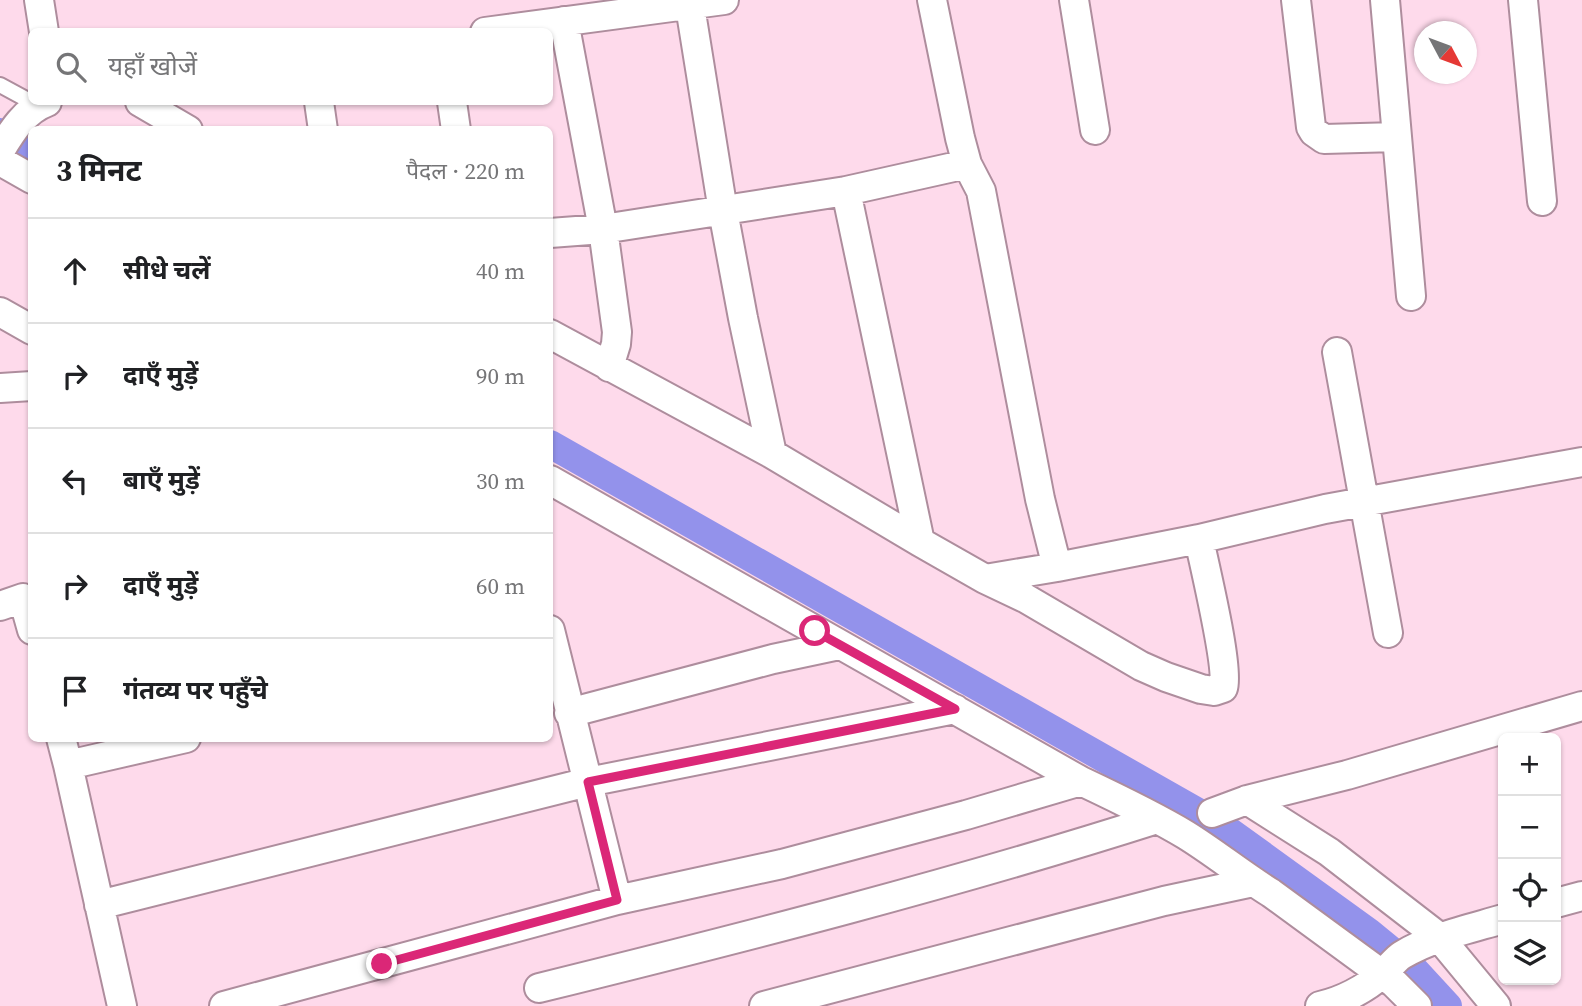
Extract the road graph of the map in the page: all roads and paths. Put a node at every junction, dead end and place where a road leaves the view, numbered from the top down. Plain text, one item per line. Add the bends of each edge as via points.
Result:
1 (40, 0) edge
2 (724, 0) edge
3 (932, 0) edge
4 (1074, 0) edge
5 (1296, 0) edge
6 (1385, 0) edge
7 (1523, 0) edge
8 (689, 2) edge
9 (603, 8) edge
10 (564, 21) junction
11 (44, 28) edge
12 (514, 28) edge
13 (0, 85) edge
14 (28, 103) edge
15 (145, 105) edge
16 (319, 105) edge
17 (452, 105) edge
18 (36, 108) edge
19 (181, 126) edge
20 (322, 126) edge
21 (455, 126) edge
22 (1095, 130) dead end
23 (1397, 137) junction
24 (2, 151) edge
25 (967, 164) junction
26 (28, 175) edge
27 (846, 191) junction
28 (1542, 201) dead end
29 (723, 211) junction
30 (603, 229) junction
31 (553, 233) edge
32 (1412, 296) dead end
33 (0, 312) edge
34 (28, 328) edge
35 (553, 336) edge
36 (1337, 352) dead end
37 (609, 368) junction
38 (28, 386) edge
39 (0, 388) edge
40 (772, 454) junction
41 (1582, 463) edge
42 (553, 482) edge
43 (1363, 502) junction
44 (1199, 539) junction
45 (920, 542) junction
46 (1057, 567) junction
47 (985, 579) junction
48 (0, 606) edge
49 (28, 615) edge
50 (1388, 633) dead end
51 (839, 645) junction
52 (553, 653) edge
53 (1582, 706) edge
54 (955, 709) junction
55 (569, 713) junction
56 (151, 742) edge
57 (64, 752) edge
58 (1081, 781) junction
59 (588, 782) junction
60 (1247, 800) junction
61 (1157, 818) junction
62 (1198, 826) junction
63 (1253, 882) junction
64 (1582, 896) edge
65 (617, 900) junction
66 (1561, 902) edge
67 (99, 905) junction
68 (1498, 920) edge
69 (1439, 937) junction
70 (1382, 974) junction
71 (539, 988) dead end
72 (122, 1006) edge
73 (224, 1006) edge
74 (764, 1006) edge
75 (1320, 1006) edge
76 (1417, 1006) edge
77 (1496, 1006) edge

1 - 11 street
2 - 8 street
3 - 25 street
4 - 22 street
5 - 23 street via 1314,132 1324,139
6 - 23 street
7 - 28 street
8 - 9 street
8 - 29 street
9 - 10 street
10 - 12 street
10 - 30 street
13 - 14 lane
15 - 19 street
16 - 20 street
17 - 21 street
18 - 24 street
23 - 32 street
24 - 26 street
25 - 27 street
25 - 46 street via 981,191
27 - 29 street
27 - 45 street
29 - 30 street
29 - 40 street
30 - 31 street
30 - 37 street via 617,332
33 - 34 street
35 - 37 street
36 - 43 street
37 - 40 street
38 - 39 street
40 - 45 street
41 - 43 street
42 - 51 street
43 - 44 street
43 - 50 street
44 - 46 street
44 - 47 street via 1225,684 1214,691 1141,666
45 - 47 street
46 - 47 street
48 - 49 street via 23,598
51 - 54 street
51 - 55 street
52 - 55 street
53 - 60 street
54 - 58 street
54 - 59 street
55 - 59 street
56 - 57 street
57 - 67 street
58 - 61 street
58 - 65 street via 782,864
59 - 65 street
59 - 67 street
60 - 62 street
60 - 69 street via 1329,852
61 - 62 street
61 - 71 street via 797,924
62 - 63 street
63 - 70 street
63 - 74 street via 1151,904
64 - 66 street
65 - 73 street
67 - 72 street
68 - 69 street
69 - 70 street via 1399,956
69 - 77 street
70 - 75 street via 1358,991
70 - 76 street

